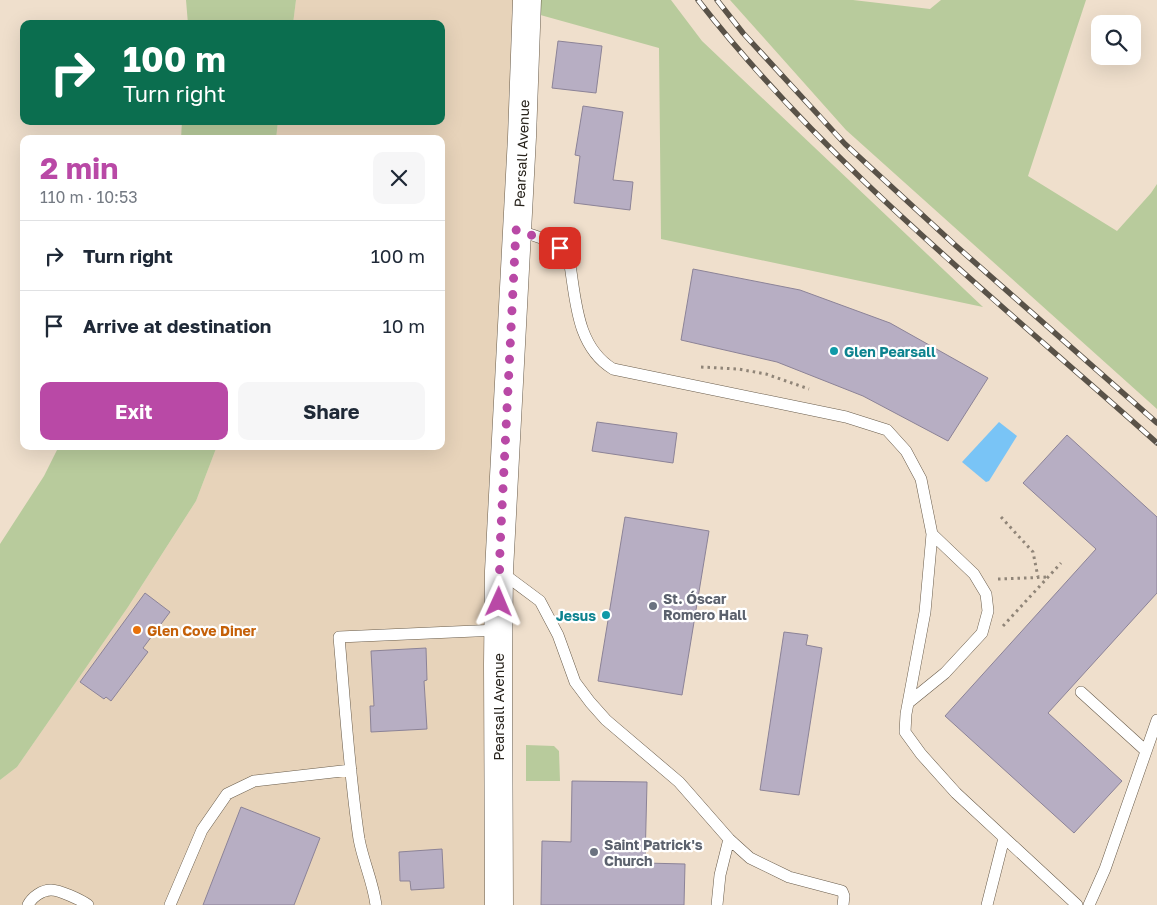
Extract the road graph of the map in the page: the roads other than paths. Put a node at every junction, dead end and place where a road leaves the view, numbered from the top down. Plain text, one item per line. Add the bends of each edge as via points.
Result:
1 (527, 0) edge
2 (516, 230) junction
3 (932, 534) junction
4 (499, 571) junction
5 (498, 630) junction
6 (1080, 692) dead end
7 (908, 703) junction
8 (1157, 720) edge
9 (1146, 752) junction
10 (351, 770) junction
11 (1004, 838) junction
12 (729, 839) junction
13 (28, 905) edge
14 (88, 905) edge
15 (170, 905) edge
16 (376, 905) edge
17 (499, 905) edge
18 (717, 905) edge
19 (843, 905) edge
20 (987, 905) edge
21 (1077, 905) edge
22 (1089, 905) edge

1 - 2 street, Pearsall Avenue
2 - 3 lane via 553,243 567,256 587,343 603,363 613,369 846,416 887,430 906,451 922,479
2 - 4 street, Pearsall Avenue
3 - 7 lane via 925,612
3 - 7 lane via 974,574 986,594 988,611 982,633 945,673
4 - 5 street, Pearsall Avenue
4 - 12 lane via 540,601 558,635 575,682 590,702 606,720 679,782
5 - 10 lane via 339,637
5 - 17 street, Pearsall Avenue
6 - 9 lane
7 - 11 lane via 905,732 956,793
8 - 9 lane
9 - 22 lane
10 - 15 lane via 254,781 227,794 202,830
10 - 16 lane via 360,842
11 - 20 lane
11 - 21 lane
12 - 18 lane via 720,874
12 - 19 lane via 750,858 789,877 842,891
13 - 14 lane via 41,893 52,890

